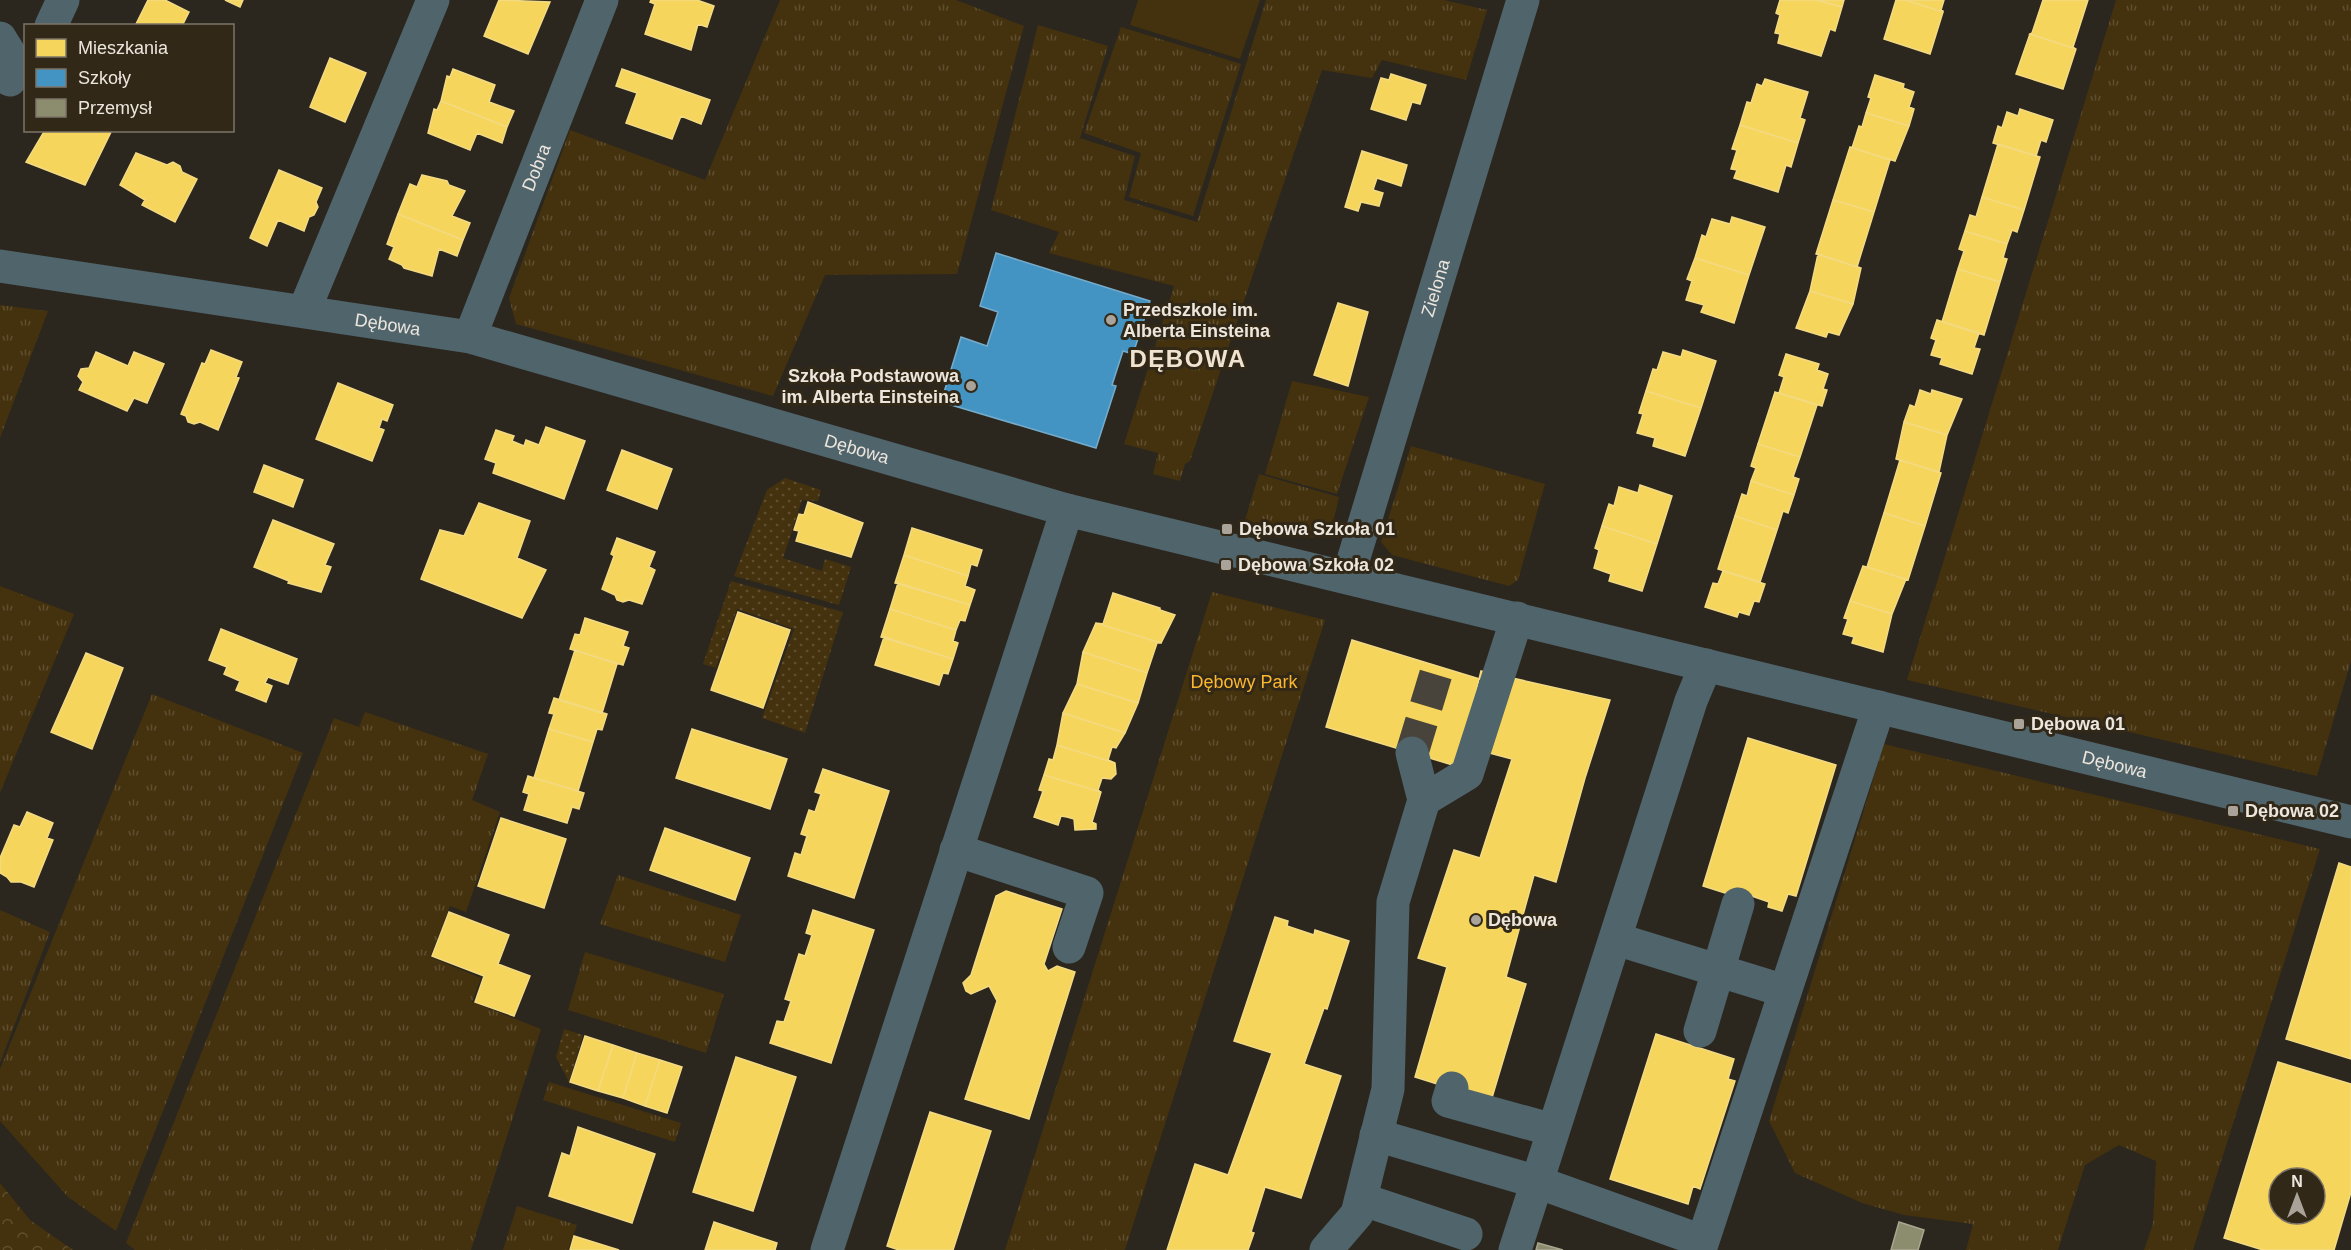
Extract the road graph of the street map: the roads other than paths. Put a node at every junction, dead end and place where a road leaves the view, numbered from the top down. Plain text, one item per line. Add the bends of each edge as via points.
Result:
1 (63, 0) edge
2 (433, 0) edge
3 (602, 0) edge
4 (1523, 0) edge
5 (52, 24) edge
6 (0, 38) edge
7 (12, 77) edge
8 (0, 266) edge
9 (304, 311) junction
10 (470, 337) junction
11 (1067, 510) junction
12 (1348, 577) junction
13 (1516, 618) junction
14 (1706, 665) junction
15 (1879, 707) junction
16 (1412, 753) tunnel mouth
17 (1424, 800) junction
18 (2351, 822) edge
19 (956, 850) junction
20 (1738, 904) dead end
21 (1616, 939) junction
22 (1069, 948) dead end
23 (1717, 970) junction
24 (1785, 991) junction
25 (1700, 1031) dead end
26 (1452, 1088) dead end
27 (1553, 1130) junction
28 (1376, 1135) junction
29 (1536, 1182) junction
30 (1361, 1199) junction
31 (1466, 1234) dead end
32 (1701, 1246) edge
33 (827, 1250) edge
34 (1326, 1250) edge
35 (1515, 1250) edge

1 - 5 street
2 - 9 street
3 - 10 street, Dobra
4 - 12 street, Zielona
6 - 7 street via 13,59
8 - 9 street, Dębowa
9 - 10 street, Dębowa
10 - 11 street, Dębowa
11 - 12 street, Dębowa
11 - 19 street
12 - 13 street, Dębowa
13 - 14 street, Dębowa
13 - 17 street via 1467,774
14 - 15 street, Dębowa
14 - 21 street via 1691,701
15 - 18 street, Dębowa
15 - 24 street
16 - 17 street
17 - 28 street via 1393,902 1388,1089
19 - 22 street via 1086,893
19 - 33 street
20 - 23 street
21 - 23 street
21 - 27 street
23 - 24 street
23 - 25 street
24 - 32 street
26 - 27 street via 1448,1101
27 - 29 street
28 - 29 street
28 - 30 street
29 - 32 street
29 - 35 street
30 - 31 street
30 - 34 street via 1357,1214

